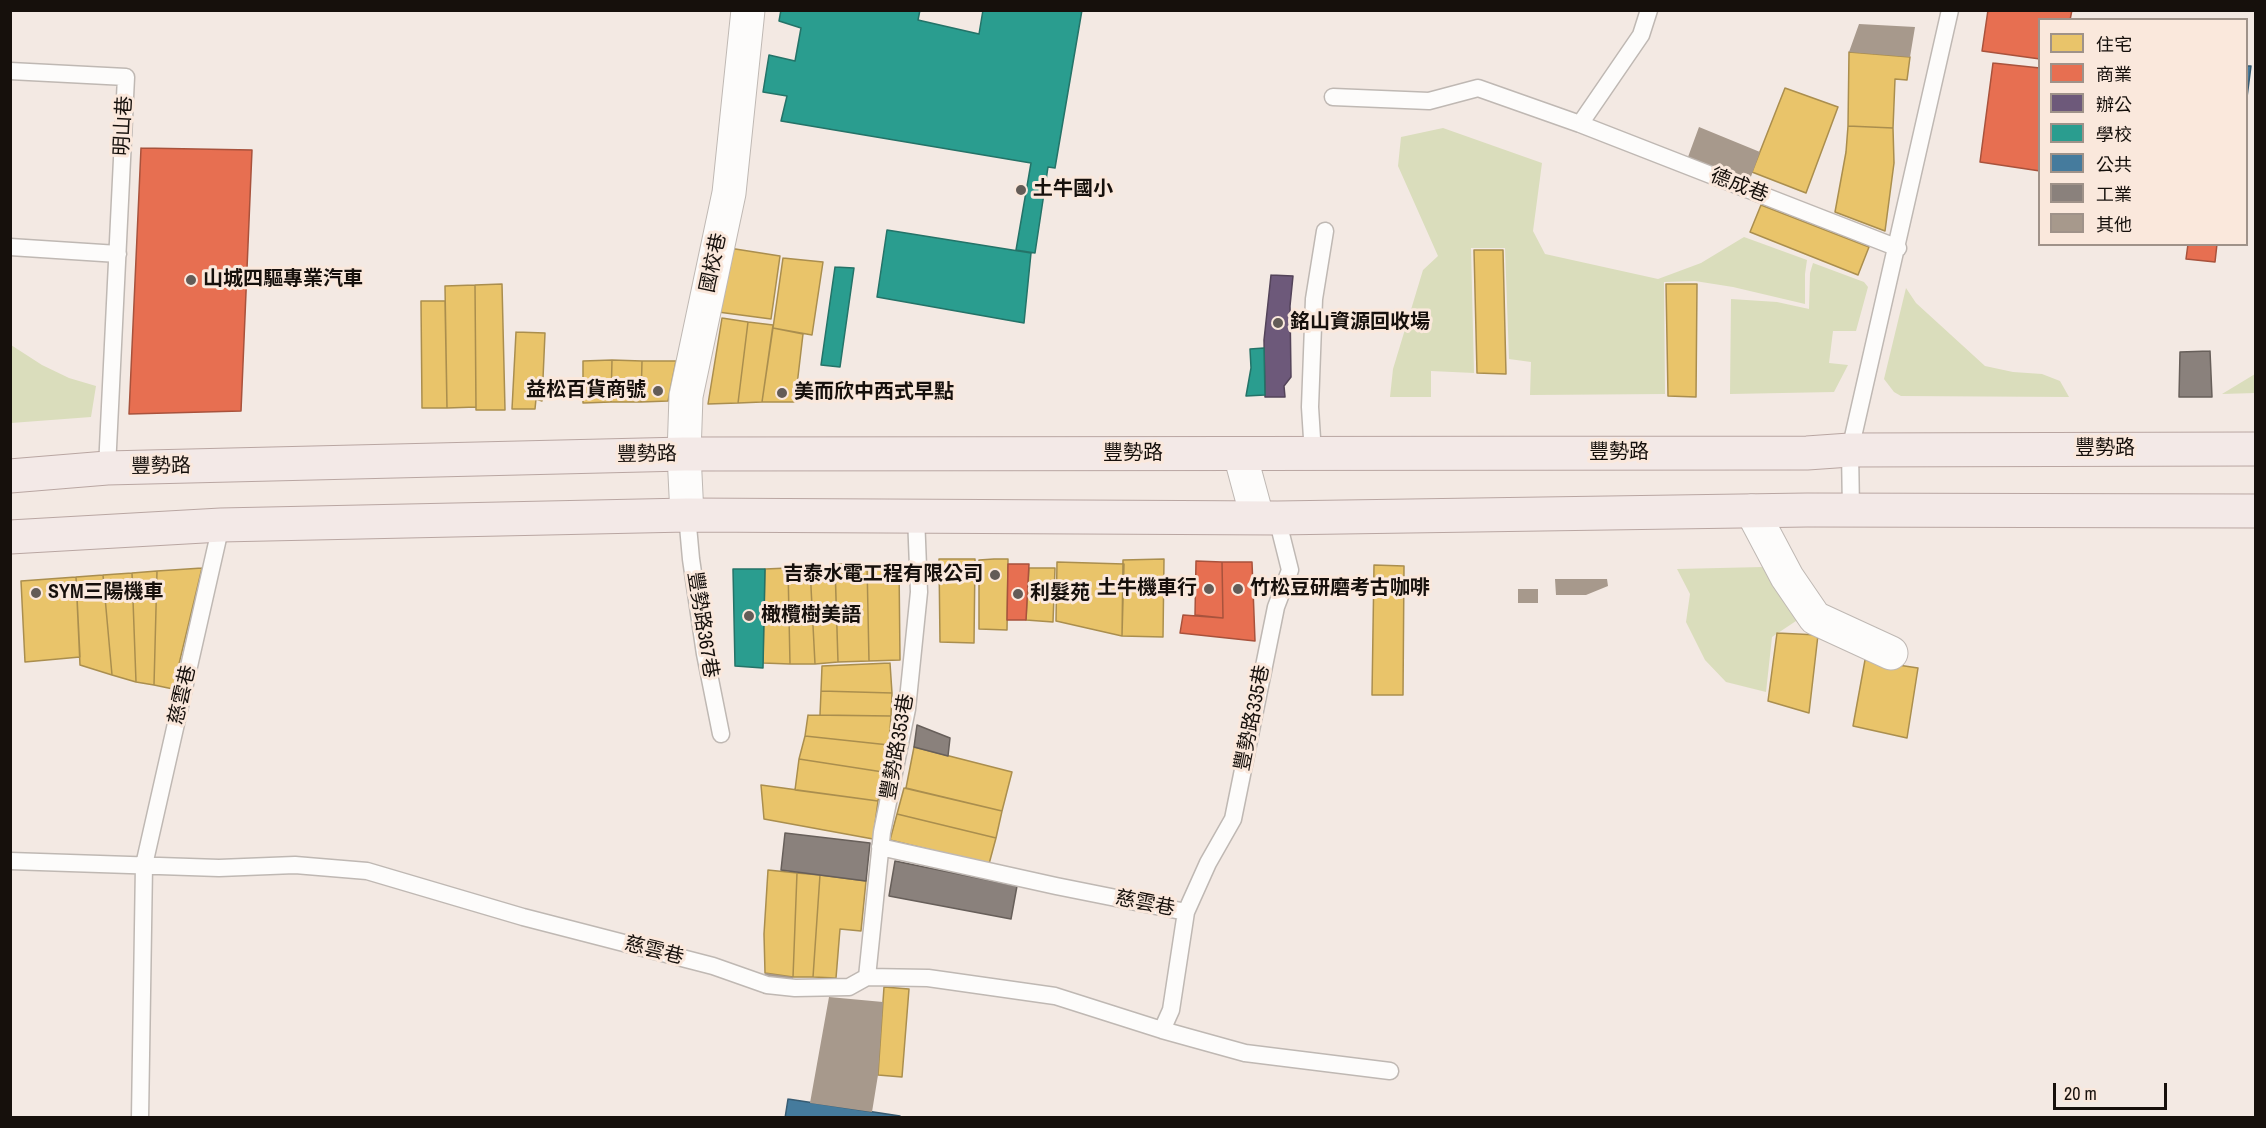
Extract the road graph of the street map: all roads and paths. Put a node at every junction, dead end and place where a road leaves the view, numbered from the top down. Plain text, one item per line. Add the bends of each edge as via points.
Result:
1 (748, 10) edge
2 (1649, 10) edge
3 (1950, 10) edge
4 (10, 71) edge
5 (1333, 97) dead end
6 (1580, 124) junction
7 (1325, 231) dead end
8 (10, 247) edge
9 (1898, 248) junction
10 (117, 254) junction
11 (2256, 449) edge
12 (1850, 450) junction
13 (684, 454) junction
14 (1240, 454) junction
15 (1313, 454) junction
16 (107, 468) junction
17 (10, 476) edge
18 (1752, 511) junction
19 (1851, 511) junction
20 (2256, 511) edge
21 (687, 516) junction
22 (916, 516) junction
23 (1267, 518) junction
24 (221, 525) junction
25 (10, 537) edge
26 (1891, 653) dead end
27 (721, 734) dead end
28 (880, 847) junction
29 (10, 861) edge
30 (144, 865) junction
31 (1186, 912) junction
32 (867, 977) junction
33 (1161, 1030) junction
34 (1390, 1071) dead end
35 (140, 1118) edge

1 - 13 street, 國校巷 via 729,193 686,396
2 - 6 lane via 1641,35
3 - 9 lane
4 - 10 lane, 明山巷 via 126,77
5 - 6 lane, 德成巷 via 1429,101 1478,88
6 - 9 lane, 德成巷
7 - 15 lane via 1314,299 1310,407
8 - 10 lane
9 - 12 lane
10 - 16 lane, 明山巷
11 - 12 main road, 豐勢路
12 - 15 main road, 豐勢路
12 - 19 lane
13 - 14 main road, 豐勢路
13 - 16 main road, 豐勢路
13 - 21 street, 國校巷
14 - 15 main road, 豐勢路
14 - 23 street
16 - 17 main road, 豐勢路
18 - 19 main road
18 - 23 main road
18 - 26 street via 1786,577 1815,618
19 - 20 main road
21 - 22 main road
21 - 24 main road
21 - 27 lane, 豐勢路367巷 via 703,644
22 - 23 main road
22 - 28 lane, 豐勢路353巷 via 919,592 907,709
23 - 31 lane, 豐勢路335巷 via 1290,570 1276,607 1233,819
24 - 25 main road
24 - 30 lane, 慈雲巷
28 - 31 lane, 慈雲巷
28 - 32 lane, 豐勢路353巷
29 - 30 lane, 慈雲巷
30 - 32 lane, 慈雲巷 via 295,865 367,871 523,917 713,966 767,985 849,987
30 - 35 lane, 慈雲巷
31 - 33 lane, 慈雲巷 via 1171,1010
32 - 33 lane, 慈雲巷 via 928,978 1056,996
33 - 34 lane, 慈雲巷 via 1245,1053

